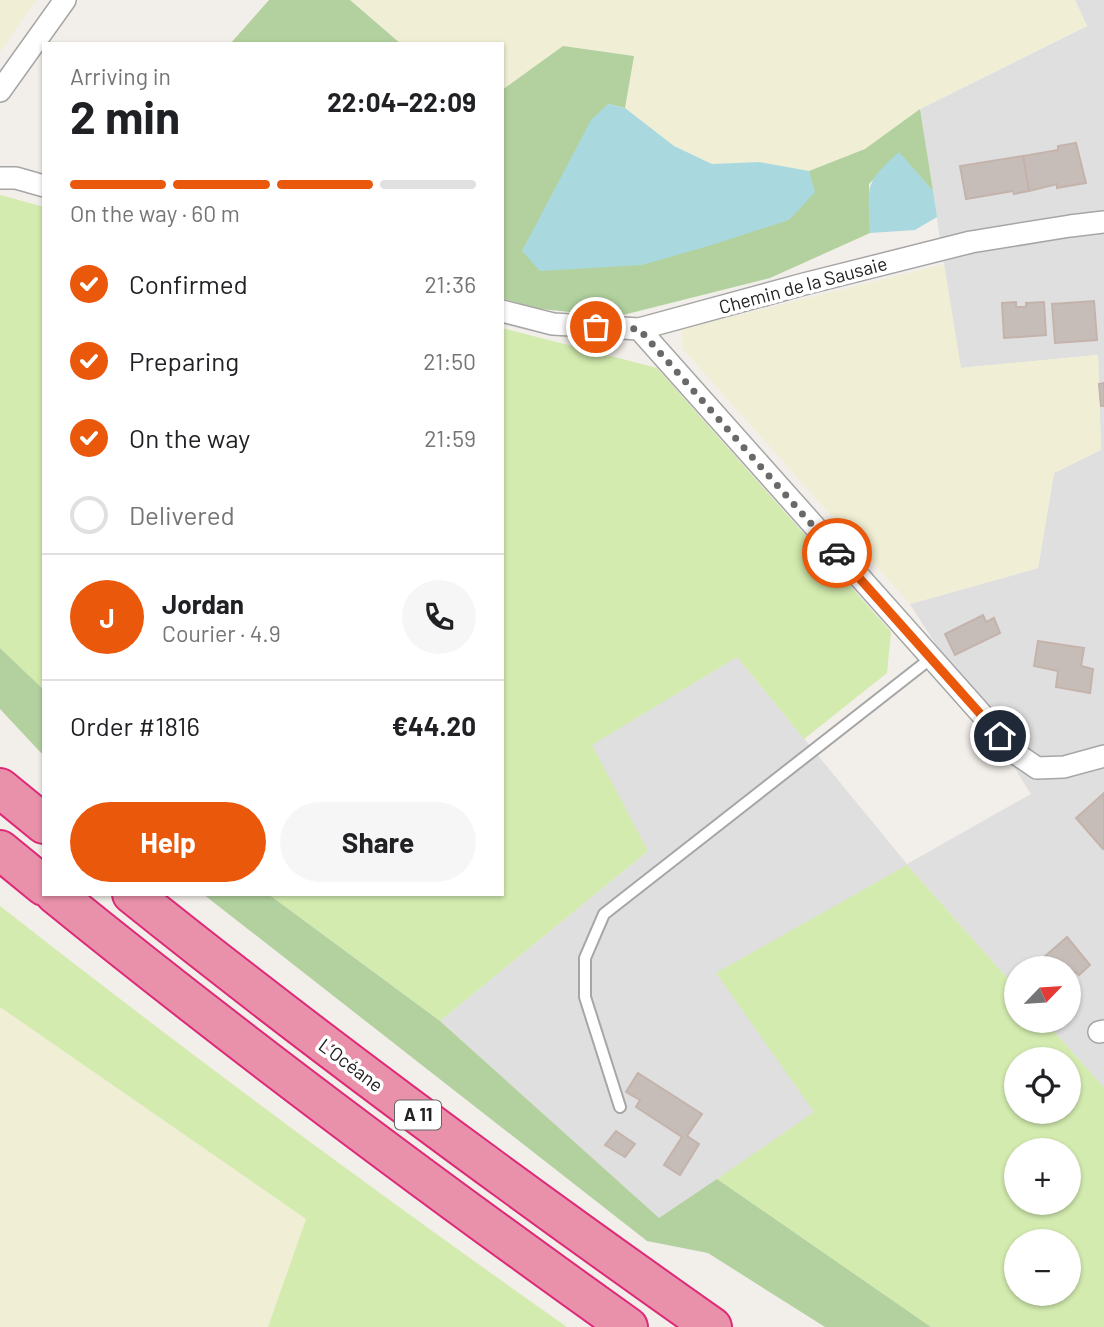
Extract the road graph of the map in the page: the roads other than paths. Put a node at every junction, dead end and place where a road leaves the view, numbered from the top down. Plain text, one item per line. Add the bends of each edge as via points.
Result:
1 (65, 0) edge
2 (0, 91) edge
3 (0, 178) edge
4 (42, 185) edge
5 (1104, 222) edge
6 (504, 311) edge
7 (639, 329) junction
8 (930, 659) junction
9 (1104, 756) edge
10 (0, 788) edge
11 (42, 822) edge
12 (0, 850) edge
13 (42, 884) edge
14 (58, 896) edge
15 (134, 896) edge
16 (620, 1107) dead end
17 (628, 1327) edge
18 (712, 1327) edge

1 - 2 street
3 - 4 street
5 - 7 street, Chemin de la Sausaie via 971,242
6 - 7 street, Chemin de la Sausaie via 553,324
7 - 8 street
8 - 9 street via 1018,755 1037,768 1064,767
8 - 16 lane via 604,914 584,958 585,997
10 - 11 highway
12 - 13 highway
14 - 17 highway, A 11 via 276,1068
15 - 18 highway, L’Océane / A 11 via 410,1108

